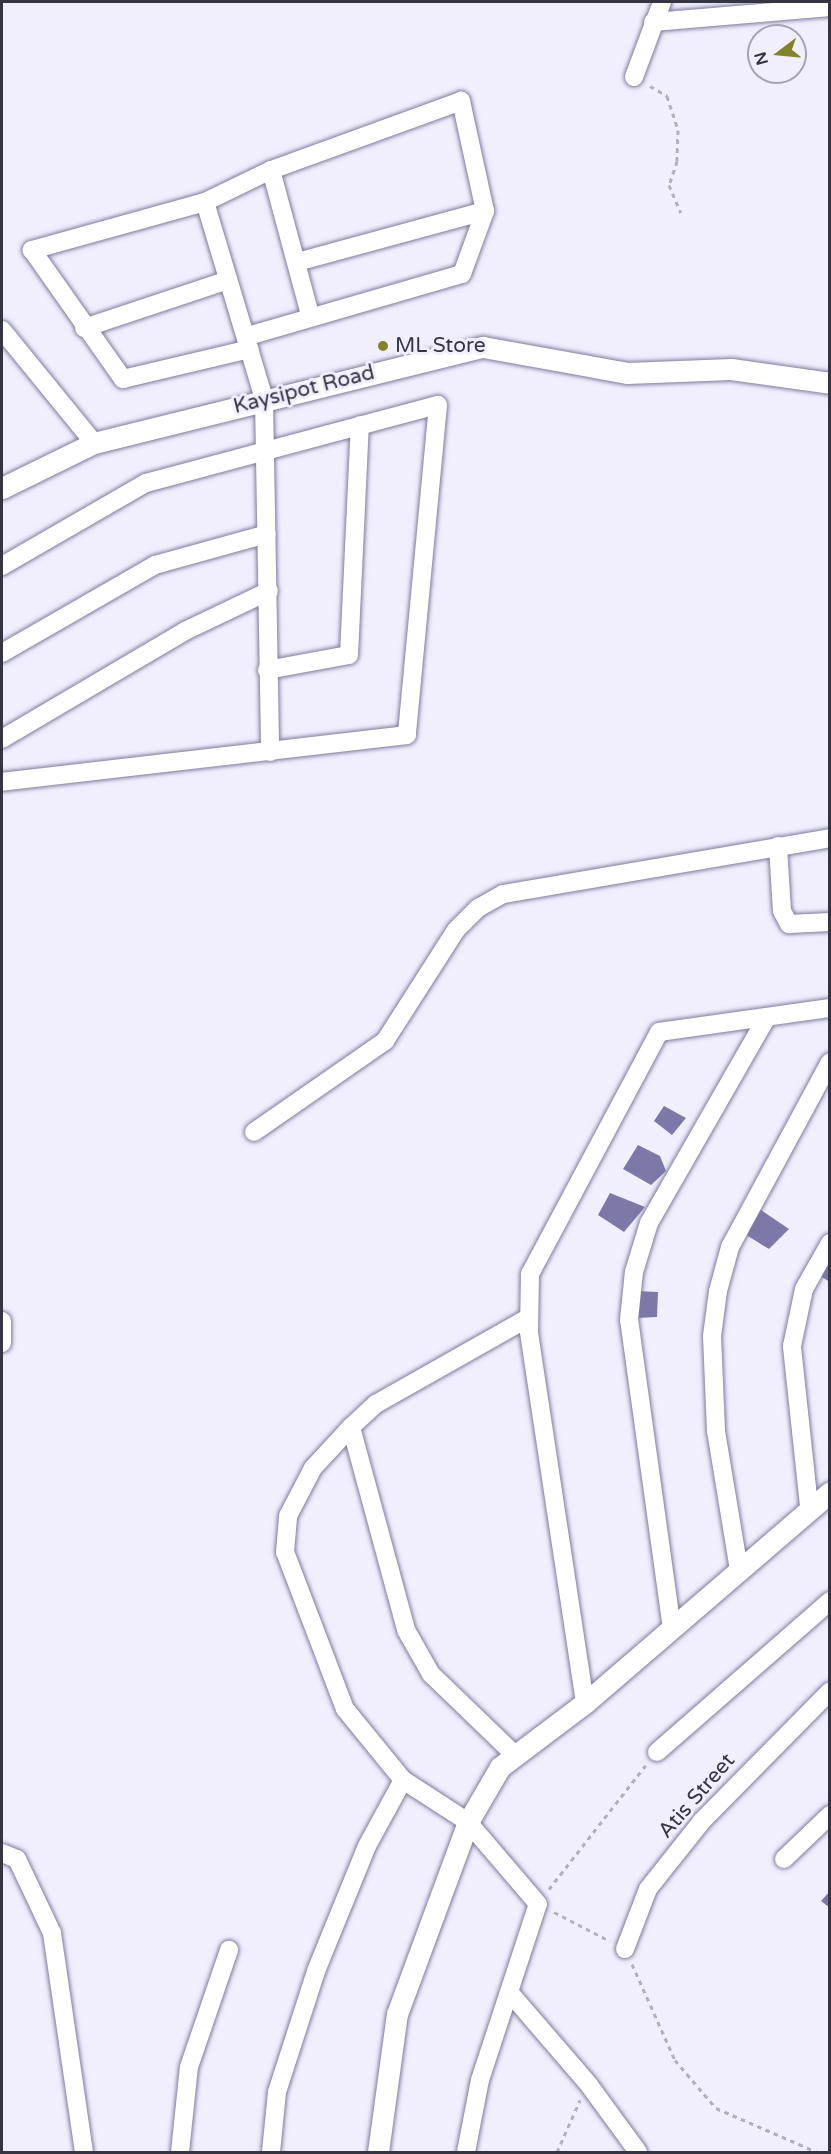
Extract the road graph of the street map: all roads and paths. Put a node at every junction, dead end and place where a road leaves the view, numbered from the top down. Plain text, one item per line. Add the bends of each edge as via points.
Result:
1 (662, 2) edge
2 (830, 7) edge
3 (653, 21) junction
4 (634, 77) joint
5 (272, 170) junction
6 (205, 202) junction
7 (485, 211) junction
8 (681, 213) dead end
9 (297, 262) junction
10 (228, 279) junction
11 (310, 315) junction
12 (84, 328) junction
13 (4, 339) edge
14 (249, 343) junction
15 (830, 382) edge
16 (264, 399) junction
17 (360, 425) junction
18 (94, 443) junction
19 (267, 447) junction
20 (2, 488) edge
21 (267, 534) junction
22 (2, 566) edge
23 (269, 591) junction
24 (2, 653) edge
25 (267, 669) junction
26 (2, 739) edge
27 (270, 752) junction
28 (2, 782) edge
29 (830, 838) edge
30 (778, 846) junction
31 (830, 922) edge
32 (830, 1008) edge
33 (766, 1019) junction
34 (830, 1062) edge
35 (254, 1131) dead end
36 (830, 1243) edge
37 (528, 1318) junction
38 (2, 1321) edge
39 (2, 1343) edge
40 (351, 1427) junction
41 (830, 1492) edge
42 (809, 1506) junction
43 (739, 1570) junction
44 (830, 1601) edge
45 (672, 1629) junction
46 (830, 1691) edge
47 (585, 1703) junction
48 (657, 1752) joint
49 (514, 1755) junction
50 (403, 1780) junction
51 (830, 1815) edge
52 (468, 1822) junction
53 (2, 1853) edge
54 (784, 1859) dead end
55 (538, 1904) junction
56 (625, 1949) junction
57 (229, 1950) dead end
58 (510, 1993) junction
59 (590, 2085) junction
60 (84, 2152) edge
61 (180, 2152) edge
62 (272, 2152) edge
63 (378, 2152) edge
64 (466, 2152) edge
65 (557, 2152) edge
66 (638, 2152) edge
67 (818, 2152) edge

1 - 3 street
2 - 3 street
3 - 4 street
4 - 8 path via 668,96 678,130 669,192
5 - 6 street
5 - 7 street via 461,101
5 - 9 street
6 - 10 street
6 - 12 street via 32,250
7 - 9 street
7 - 11 street via 462,274
9 - 11 street
10 - 12 street
10 - 14 street
11 - 14 street
12 - 14 street via 123,379
13 - 18 street
14 - 16 street
15 - 16 street, Kaysipot Road via 731,369 627,373 483,347
16 - 18 street, Kaysipot Road
16 - 19 street
17 - 19 street
17 - 25 street via 349,655
17 - 27 street via 438,405 407,735
18 - 20 street, Kaysipot Road
19 - 21 street
19 - 22 street via 146,483
21 - 23 street
21 - 24 street via 155,565
23 - 25 street
23 - 26 street via 185,631
25 - 27 street
27 - 28 street
29 - 30 street
30 - 31 street via 782,911 789,924
30 - 35 street via 503,894 478,908 456,930 386,1041
32 - 33 street
33 - 37 street via 659,1032 530,1274
33 - 45 street via 649,1223 634,1272 629,1320
34 - 43 street via 730,1247 718,1291 712,1336 716,1431
36 - 42 street via 804,1289 792,1346
37 - 40 street via 376,1404
37 - 47 street
38 - 39 street
40 - 49 street via 406,1630 431,1674
40 - 50 street via 312,1468 288,1516 285,1552 345,1710
41 - 42 street
42 - 43 street
43 - 45 street
44 - 48 street
45 - 47 street
46 - 56 street, Atis Street via 710,1813 655,1881
47 - 49 street
48 - 55 path
49 - 52 street via 500,1767
50 - 52 street
50 - 62 street via 367,1846 316,1971 277,2092
51 - 54 street
52 - 55 street
52 - 63 street via 397,2014
53 - 60 street via 17,1859 52,1933
55 - 56 path
55 - 58 street
56 - 67 path via 675,2060 716,2108
57 - 61 street via 189,2067
58 - 59 street
58 - 64 street via 480,2080
59 - 65 path
59 - 66 street

